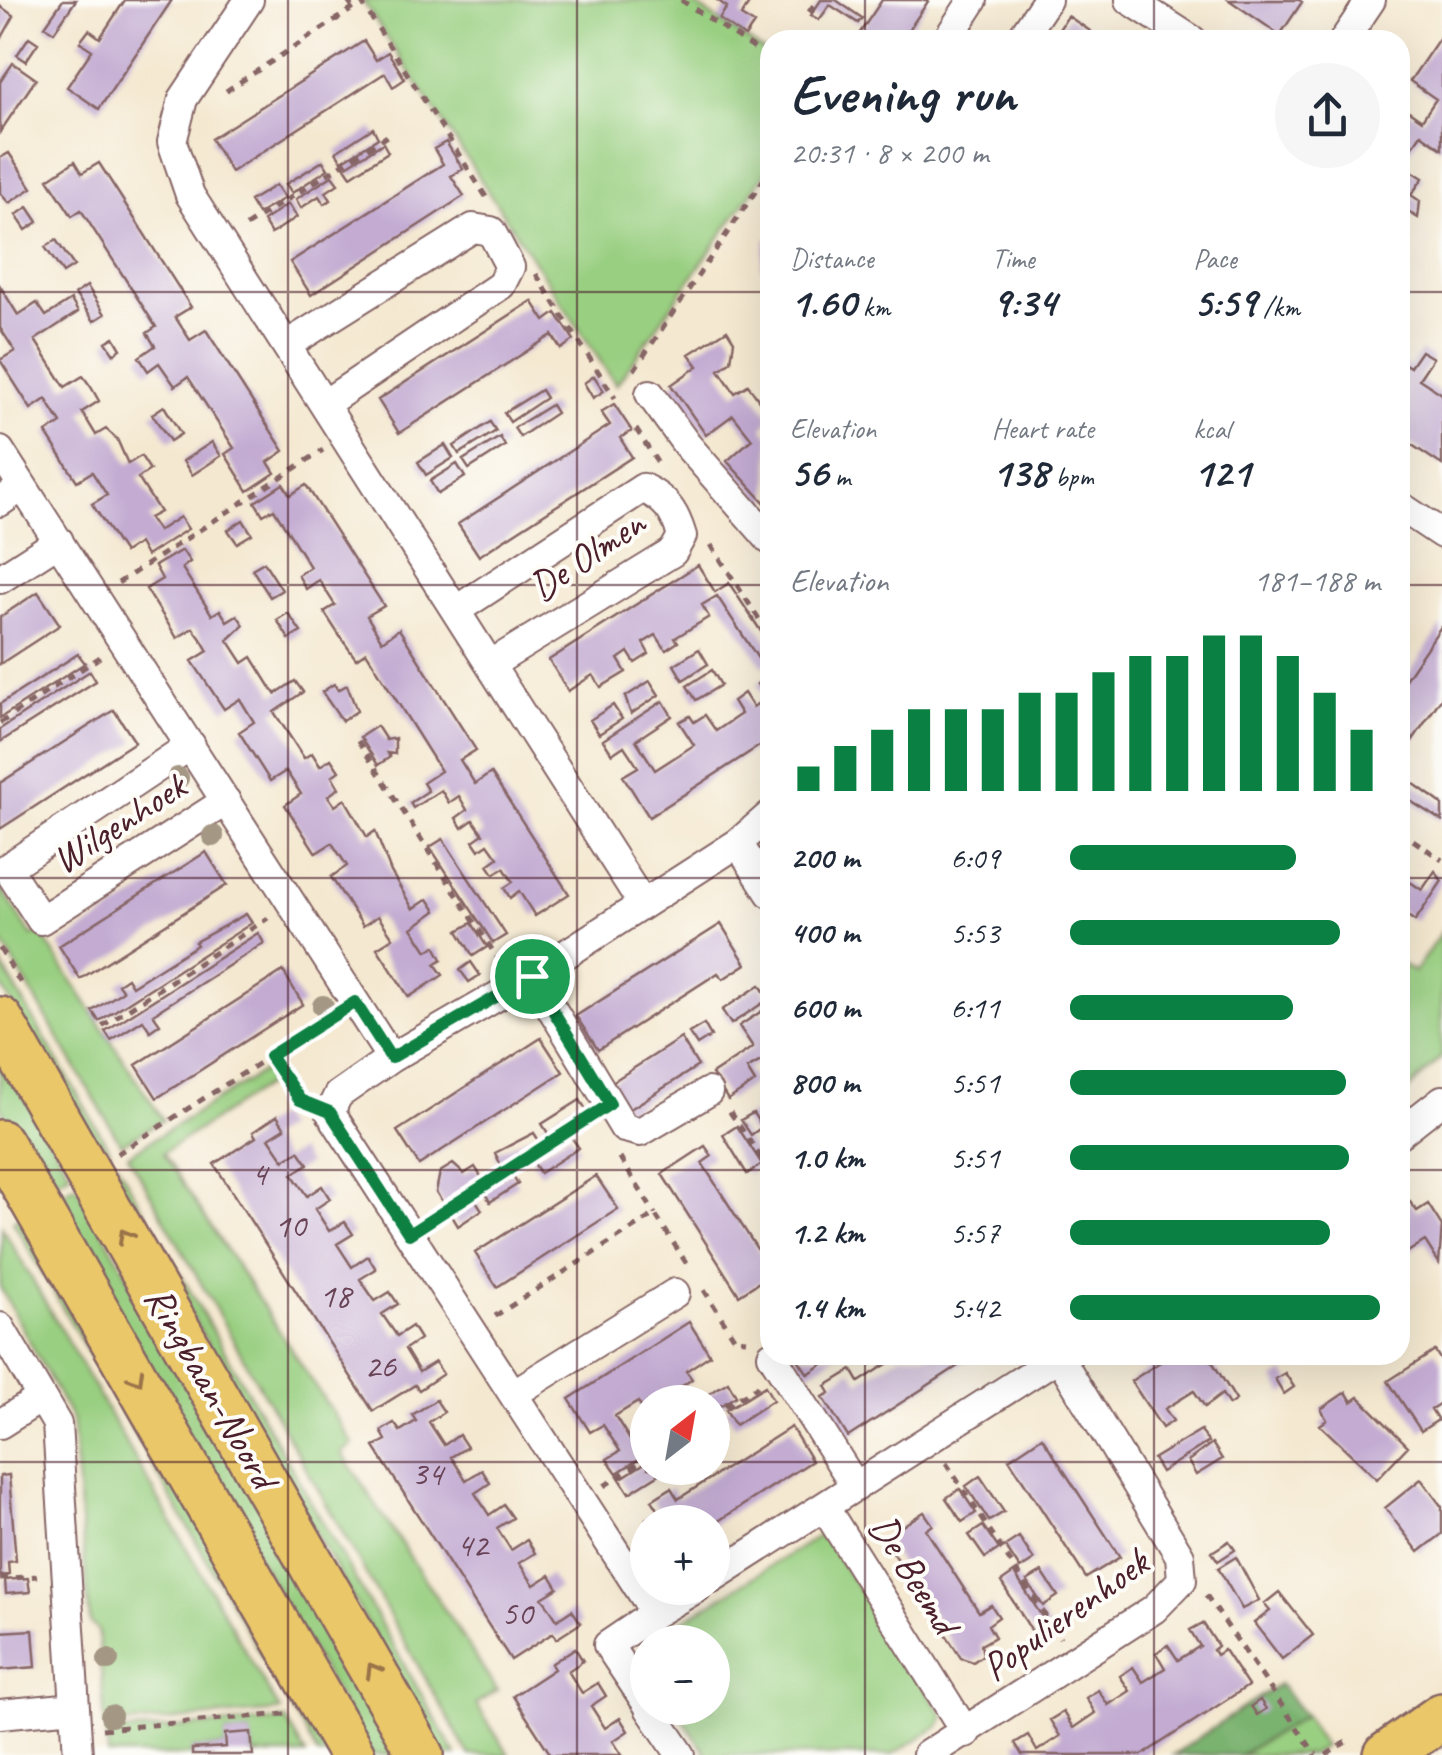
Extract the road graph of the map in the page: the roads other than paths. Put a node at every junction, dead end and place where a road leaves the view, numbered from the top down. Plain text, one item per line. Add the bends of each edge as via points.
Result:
1 (249, 0) edge
2 (973, 0) edge
3 (1047, 0) edge
4 (1130, 0) edge
5 (1371, 0) edge
6 (953, 30) edge
7 (1027, 30) edge
8 (1176, 30) edge
9 (1351, 30) edge
10 (288, 345) junction
11 (635, 384) road end
12 (326, 403) junction
13 (0, 452) edge
14 (11, 495) edge
15 (1410, 513) edge
16 (760, 529) edge
17 (1442, 534) edge
18 (59, 542) junction
19 (0, 579) edge
20 (458, 609) junction
21 (493, 663) junction
22 (190, 745) junction
23 (226, 802) junction
24 (760, 824) edge
25 (738, 843) junction
26 (760, 877) edge
27 (642, 903) junction
28 (524, 980) junction
29 (0, 1020) edge
30 (391, 1058) junction
31 (708, 1092) road end
32 (1442, 1100) edge
33 (1410, 1124) edge
34 (0, 1143) edge
35 (675, 1293) dead end
36 (0, 1327) edge
37 (780, 1365) edge
38 (1045, 1365) edge
39 (1066, 1365) edge
40 (513, 1394) junction
41 (42, 1398) junction
42 (0, 1424) edge
43 (856, 1487) junction
44 (826, 1508) junction
45 (730, 1567) edge
46 (669, 1605) edge
47 (654, 1614) junction
48 (638, 1625) edge
49 (630, 1630) edge
50 (630, 1679) edge
51 (75, 1707) junction
52 (0, 1714) edge
53 (1442, 1716) edge
54 (661, 1725) edge
55 (966, 1732) junction
56 (78, 1755) edge
57 (352, 1755) edge
58 (421, 1755) edge
59 (681, 1755) edge
60 (927, 1755) edge
61 (1388, 1755) edge

1 - 10 street via 183,99 172,142 190,195
2 - 6 street
3 - 7 street
4 - 8 street
5 - 9 street
10 - 12 street
10 - 12 street via 473,228 491,231 503,248 510,267 502,285
11 - 16 street
12 - 20 street
13 - 14 street, Wilgenhoek
14 - 18 street, Wilgenhoek
15 - 17 street
18 - 19 street
18 - 22 street, Wilgenhoek
20 - 21 street
20 - 21 street, De Olmen via 644,488 663,498 677,518 682,536 673,552
21 - 27 street
22 - 23 street, Wilgenhoek
22 - 23 street, Wilgenhoek via 7,868 40,920
23 - 30 street, Wilgenhoek
24 - 25 street
25 - 26 street
25 - 27 street
27 - 28 street
28 - 30 street
28 - 31 street via 616,1116 640,1132
58 -> 29 main road, Ringbaan-Noord
30 - 40 street via 338,1095 330,1112
32 - 33 street
34 -> 57 main road, Ringbaan-Noord
35 - 40 street
36 - 41 street
37 - 43 street, De Beemd
38 - 43 street, De Beemd
39 - 55 street, Populierenhoek via 1180,1556 1182,1580 1162,1602
40 - 47 street
41 - 42 street
41 - 51 street via 57,1424
43 - 44 street, De Beemd
44 - 45 street, De Beemd
44 - 55 street, De Beemd
46 - 47 street
47 - 48 street
49 - 50 street via 608,1645
51 - 52 street
51 - 56 street
53 - 61 main road
54 - 59 street
55 - 60 street, Populierenhoek

